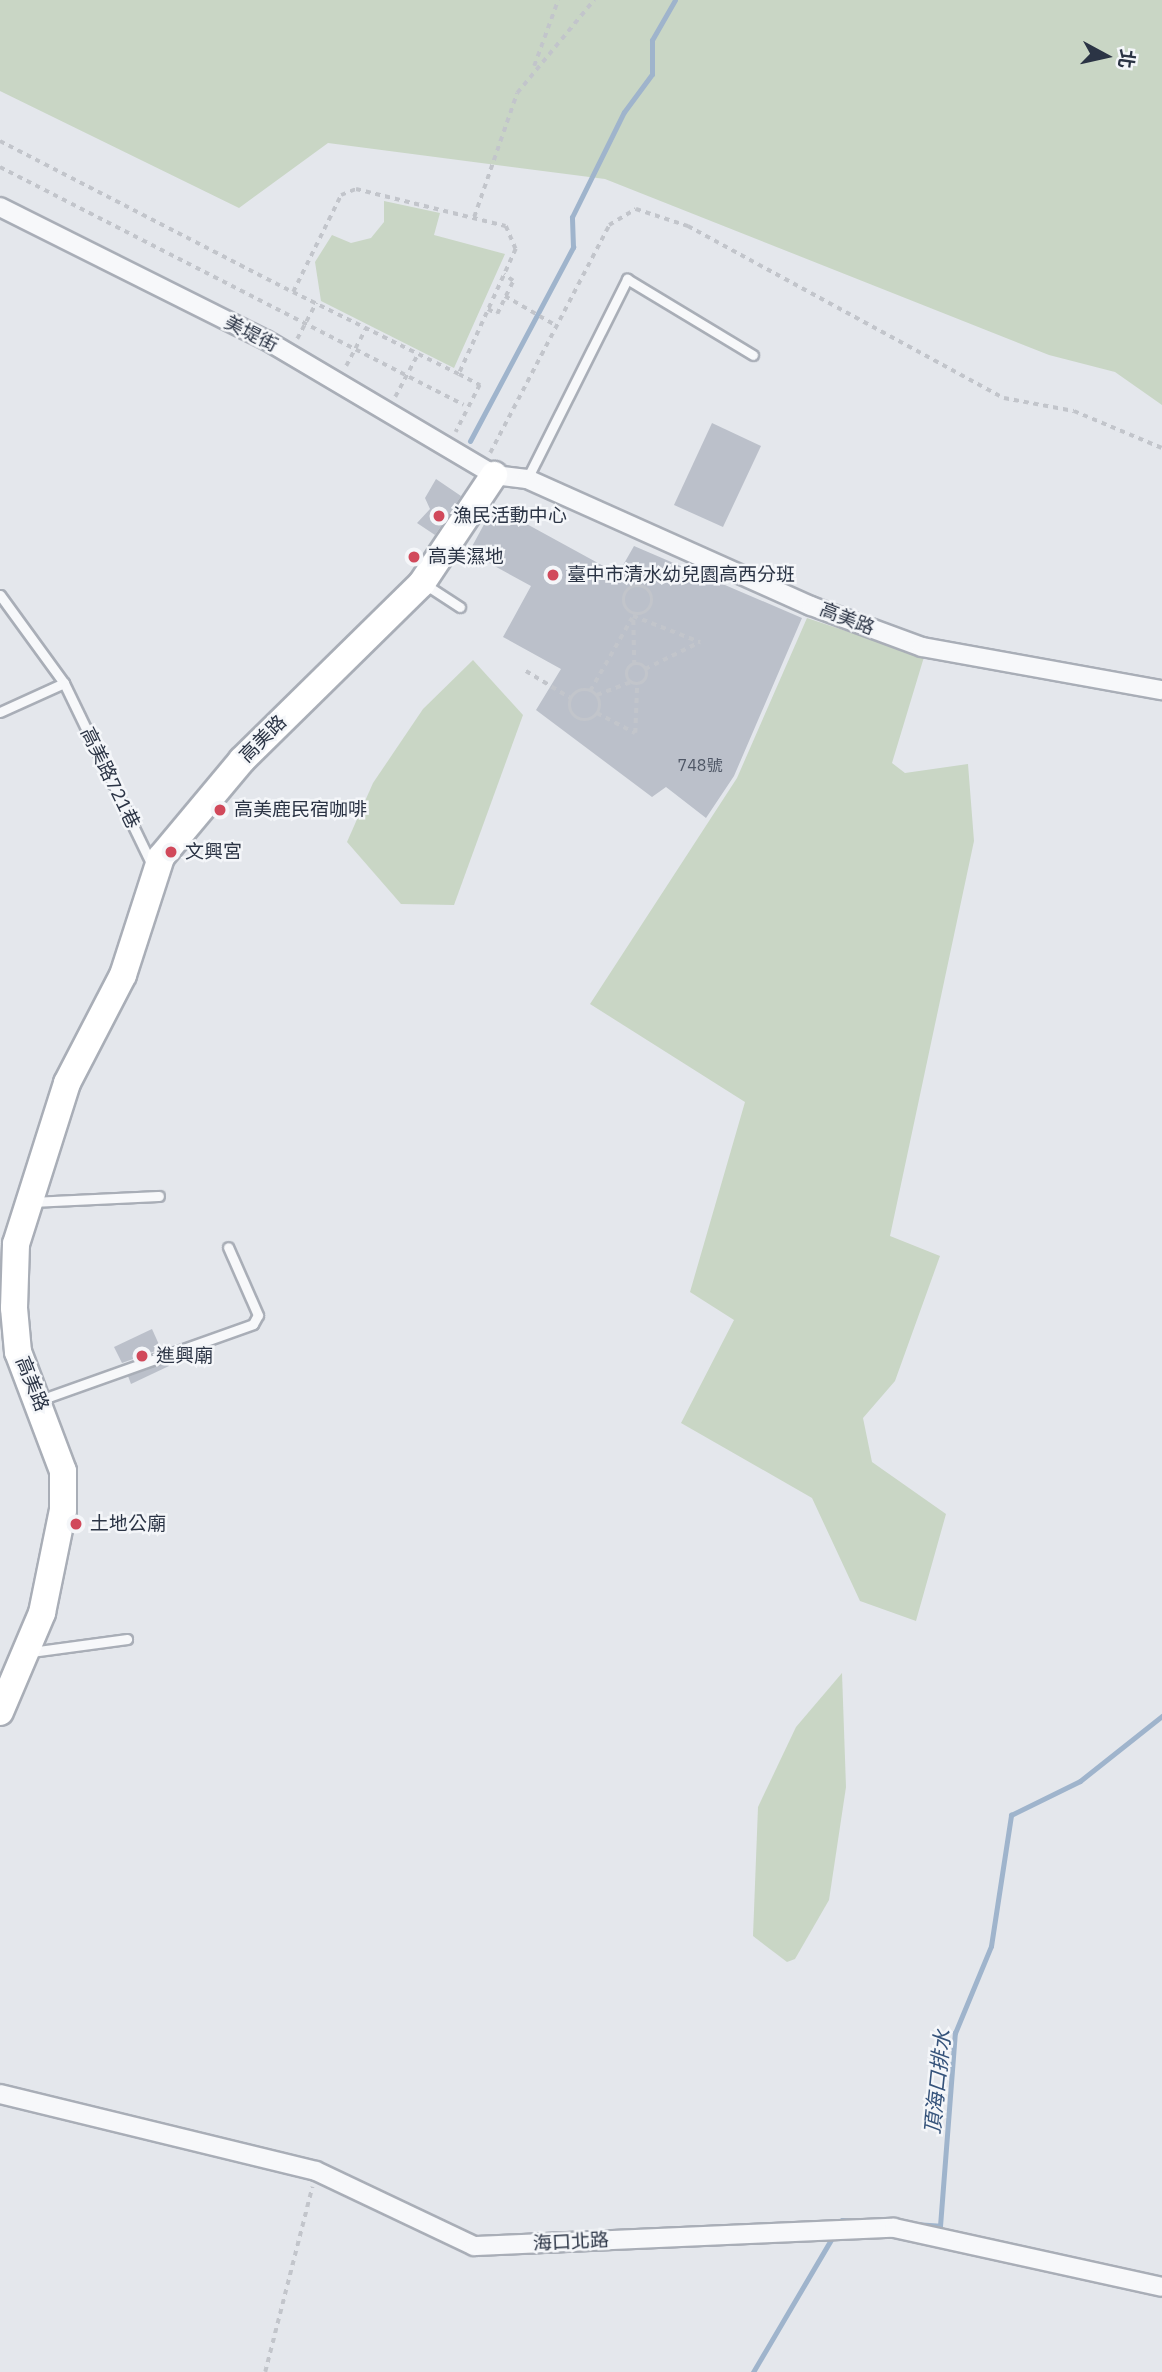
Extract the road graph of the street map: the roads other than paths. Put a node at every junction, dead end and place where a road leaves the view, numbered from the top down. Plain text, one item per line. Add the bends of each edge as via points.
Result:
1 (0, 207) edge
2 (753, 355) dead end
3 (491, 465) junction
4 (527, 479) junction
5 (422, 583) junction
6 (0, 595) edge
7 (460, 607) dead end
8 (64, 683) junction
9 (1162, 690) edge
10 (0, 712) edge
11 (156, 874) junction
12 (159, 1196) dead end
13 (29, 1202) junction
14 (228, 1247) dead end
15 (38, 1401) junction
16 (127, 1639) dead end
17 (26, 1653) junction
18 (0, 1712) edge
19 (0, 2095) edge
20 (1162, 2287) edge

1 - 3 street, 美堤街 via 339,381 447,445
2 - 4 lane via 626,279
3 - 4 street, 高美路
3 - 5 street, 高美路
4 - 9 street, 高美路 via 811,606 922,647
5 - 7 lane
5 - 11 street, 高美路 via 242,760 185,823
6 - 8 lane, 高美路721巷
8 - 10 lane
8 - 11 lane, 高美路721巷
11 - 13 street, 高美路 via 123,975 67,1083
12 - 13 lane
13 - 15 street, 高美路 via 16,1244 13,1308 18,1352
14 - 15 lane via 258,1315 253,1324
15 - 17 street, 高美路 via 63,1471 63,1510 42,1613
16 - 17 lane
17 - 18 street, 高美路
19 - 20 street, 海口北路 via 316,2171 474,2246 894,2228

